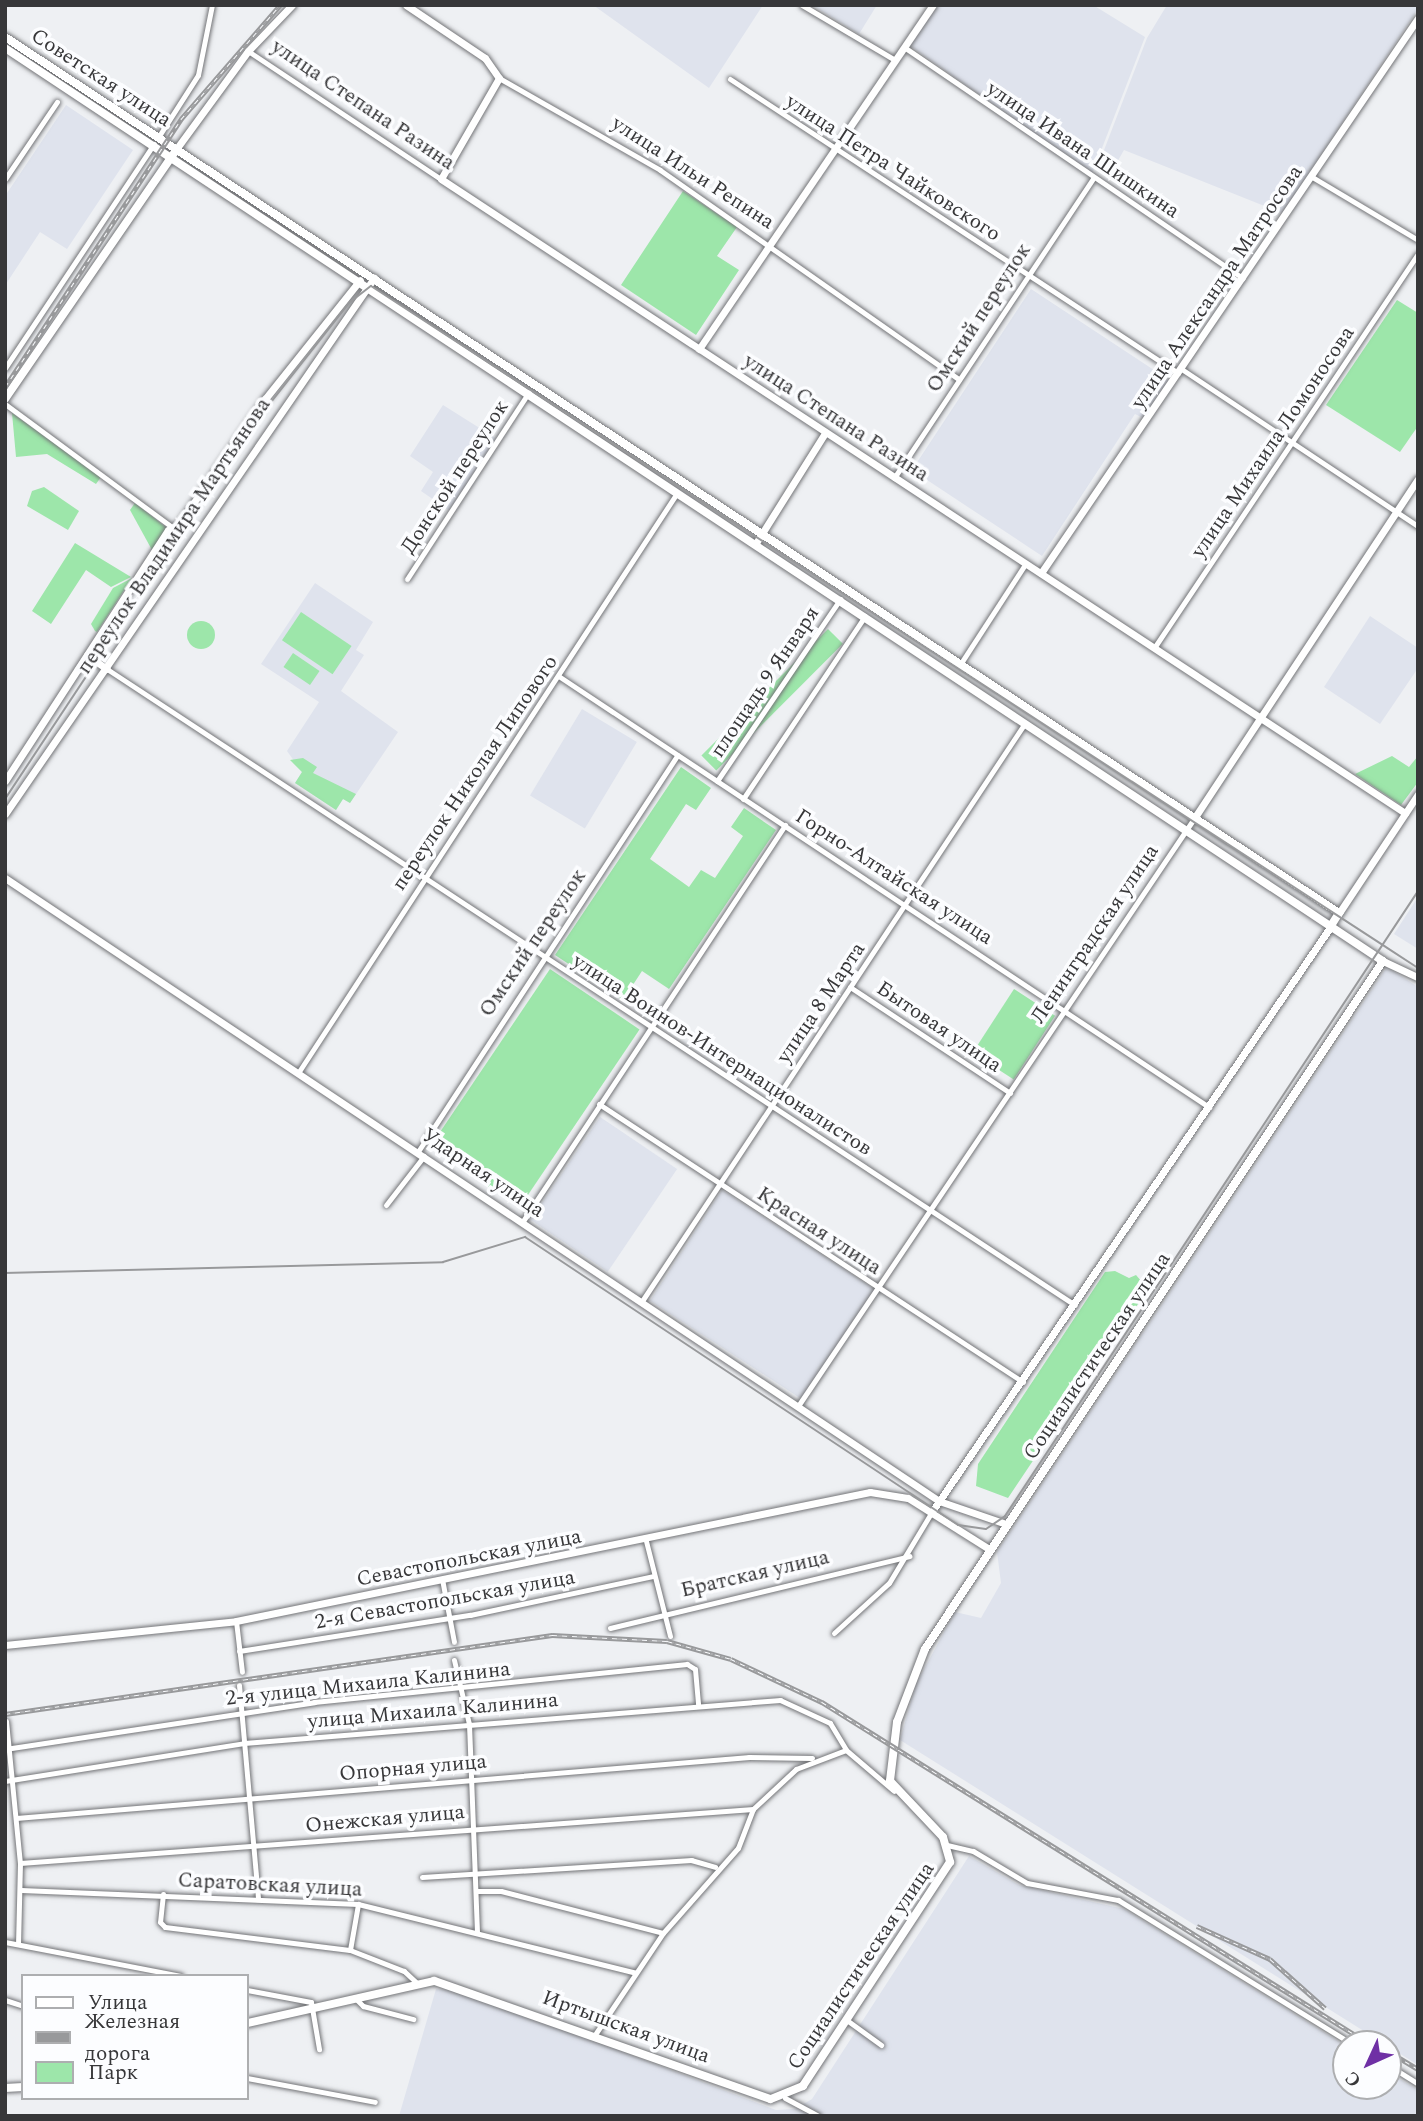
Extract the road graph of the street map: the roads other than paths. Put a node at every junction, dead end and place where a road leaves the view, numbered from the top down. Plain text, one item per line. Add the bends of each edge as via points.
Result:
1 (212, 5) edge
2 (292, 5) edge
3 (405, 5) edge
4 (802, 5) edge
5 (933, 5) edge
6 (1418, 18) edge
7 (5, 37) edge
8 (904, 47) junction
9 (5, 48) edge
10 (248, 51) junction
11 (895, 60) junction
12 (499, 78) junction
13 (730, 79) dead end
14 (57, 102) dead end
15 (159, 136) junction
16 (154, 144) junction
17 (835, 149) junction
18 (175, 152) junction
19 (218, 174) junction
20 (1094, 177) junction
21 (1312, 177) junction
22 (5, 179) edge
23 (441, 179) junction
24 (212, 182) junction
25 (306, 232) junction
26 (300, 240) junction
27 (1418, 240) edge
28 (771, 245) junction
29 (1418, 254) edge
30 (1028, 276) junction
31 (374, 278) junction
32 (1244, 279) junction
33 (360, 281) junction
34 (368, 286) junction
35 (699, 349) junction
36 (5, 368) edge
37 (1181, 372) junction
38 (959, 379) junction
39 (528, 392) junction
40 (5, 402) edge
41 (825, 433) junction
42 (1292, 443) junction
43 (894, 478) junction
44 (1418, 479) edge
45 (684, 481) junction
46 (678, 492) junction
47 (1396, 512) junction
48 (1418, 526) edge
49 (173, 528) junction
50 (762, 533) junction
51 (756, 543) junction
52 (1026, 563) junction
53 (1041, 573) junction
54 (407, 579) dead end
55 (840, 599) junction
56 (865, 616) junction
57 (1154, 648) junction
58 (87, 655) junction
59 (961, 663) junction
60 (107, 669) junction
61 (560, 677) junction
62 (1033, 711) junction
63 (1261, 717) junction
64 (1026, 722) junction
65 (677, 755) junction
66 (5, 781) edge
67 (717, 781) junction
68 (1418, 794) edge
69 (743, 799) junction
70 (1405, 813) junction
71 (5, 814) edge
72 (1195, 817) junction
73 (785, 825) junction
74 (1187, 828) junction
75 (5, 878) edge
76 (425, 878) junction
77 (906, 903) junction
78 (1339, 913) junction
79 (1331, 926) junction
80 (545, 958) junction
81 (1383, 961) junction
82 (1418, 977) edge
83 (850, 987) junction
84 (1066, 1010) junction
85 (650, 1028) junction
86 (298, 1073) junction
87 (1010, 1093) junction
88 (600, 1104) junction
89 (771, 1107) junction
90 (1209, 1107) junction
91 (422, 1152) junction
92 (719, 1185) junction
93 (386, 1205) dead end
94 (932, 1211) junction
95 (523, 1221) junction
96 (880, 1289) junction
97 (642, 1301) junction
98 (1075, 1305) junction
99 (1023, 1382) junction
100 (798, 1406) junction
101 (939, 1501) junction
102 (931, 1513) junction
103 (1006, 1524) junction
104 (646, 1541) junction
105 (989, 1549) junction
106 (909, 1556) junction
107 (654, 1576) junction
108 (442, 1579) junction
109 (665, 1611) junction
110 (450, 1617) junction
111 (236, 1621) junction
112 (610, 1628) dead end
113 (834, 1633) dead end
114 (670, 1636) dead end
115 (454, 1642) dead end
116 (5, 1645) edge
117 (239, 1651) junction
118 (454, 1660) dead end
119 (242, 1672) dead end
120 (239, 1685) dead end
121 (460, 1687) junction
122 (698, 1706) junction
123 (242, 1713) junction
124 (6, 1721) edge
125 (469, 1724) junction
126 (243, 1743) junction
127 (7, 1749) edge
128 (846, 1749) junction
129 (812, 1758) junction
130 (8, 1780) edge
131 (472, 1780) junction
132 (894, 1791) junction
133 (249, 1797) junction
134 (753, 1809) junction
135 (16, 1818) junction
136 (475, 1827) junction
137 (252, 1844) junction
138 (947, 1845) junction
139 (20, 1863) junction
140 (715, 1867) junction
141 (476, 1876) junction
142 (422, 1877) dead end
143 (21, 1890) junction
144 (477, 1891) junction
145 (163, 1894) junction
146 (258, 1899) junction
147 (358, 1904) junction
148 (477, 1932) junction
149 (663, 1933) junction
150 (5, 1942) edge
151 (18, 1944) junction
152 (350, 1950) junction
153 (636, 1973) junction
154 (171, 1974) edge
155 (417, 1983) junction
156 (248, 1990) edge
157 (356, 1999) junction
158 (316, 2009) junction
159 (413, 2019) dead end
160 (848, 2021) junction
161 (248, 2023) edge
162 (1332, 2032) edge
163 (596, 2033) junction
164 (881, 2045) dead end
165 (319, 2049) dead end
166 (1402, 2074) edge
167 (248, 2078) edge
168 (1418, 2084) edge
169 (785, 2098) junction
170 (375, 2102) dead end
171 (819, 2116) edge

1 - 15 street via 198,75
2 - 10 street
3 - 12 street, улица Ильи Репина via 485,58
4 - 11 street
5 - 8 street
6 - 21 street, улица Александра Матросова
7 - 15 main road, Советская улица
8 - 11 street
8 - 20 street, улица Ивана Шишкина
9 - 16 main road, Советская улица
10 - 18 street
10 - 23 street, улица Степана Разина
11 - 17 street
12 - 23 street
12 - 28 street, улица Ильи Репина via 660,170
13 - 17 street, улица Петра Чайковского
14 - 22 street
15 - 16 street
15 - 18 main road, Советская улица
16 - 18 main road, Советская улица
16 - 36 street
17 - 28 street
17 - 30 street, улица Петра Чайковского
18 - 19 main road
18 - 24 main road
18 - 40 main road
19 - 24 main road
19 - 25 main road
20 - 30 street, Омский переулок
20 - 32 street, улица Ивана Шишкина
21 - 27 street
21 - 32 street, улица Александра Матросова
23 - 35 street, улица Степана Разина
24 - 26 main road
25 - 26 main road
25 - 31 main road
26 - 33 main road
28 - 35 street
28 - 38 street, улица Ильи Репина
29 - 42 street, улица Михаила Ломоносова
30 - 37 street, улица Петра Чайковского
30 - 38 street, Омский переулок
31 - 34 street, переулок Владимира Мартьянова
31 - 45 main road
32 - 37 street, улица Александра Матросова
33 - 34 main road
33 - 49 street
34 - 39 main road
34 - 60 street, переулок Владимира Мартьянова
35 - 41 street, улица Степана Разина
37 - 42 street, улица Петра Чайковского
37 - 53 street, улица Александра Матросова
38 - 43 street, Омский переулок
39 - 46 main road
39 - 54 street, Донской переулок
40 - 49 street
41 - 43 street, улица Степана Разина
41 - 50 street
42 - 47 street, улица Петра Чайковского
42 - 57 street, улица Михаила Ломоносова
43 - 52 street, улица Степана Разина
44 - 47 street, Ленинградская улица
45 - 46 main road
45 - 50 main road
46 - 51 main road
46 - 61 street, переулок Николая Липового
47 - 48 street, улица Петра Чайковского
47 - 63 street, Ленинградская улица
49 - 58 street
50 - 51 street
50 - 59 main road
51 - 55 main road
52 - 53 street, улица Степана Разина
52 - 59 street
53 - 57 street, улица Степана Разина
55 - 56 main road
55 - 67 street, площадь 9 Января
56 - 64 main road
56 - 69 street
57 - 63 street, улица Степана Разина
58 - 60 street
58 - 66 street
59 - 62 main road
60 - 71 street, переулок Владимира Мартьянова
60 - 76 street, улица Воинов-Интернационалистов
61 - 65 street, Горно-Алтайская улица
61 - 76 street, переулок Николая Липового
62 - 64 main road
62 - 72 main road
63 - 70 street, улица Степана Разина
63 - 72 street, Ленинградская улица
64 - 74 main road
64 - 77 street, улица 8 Марта
65 - 67 street, Горно-Алтайская улица
65 - 80 street, Омский переулок
67 - 69 street, Горно-Алтайская улица
68 - 70 street
69 - 73 street, Горно-Алтайская улица
70 - 78 street
72 - 74 street, Ленинградская улица
72 - 78 main road
73 - 77 street, Горно-Алтайская улица
73 - 85 street
74 - 79 main road
74 - 84 street, Ленинградская улица
75 - 86 street, Ударная улица
76 - 80 street, улица Воинов-Интернационалистов
76 - 86 street, переулок Николая Липового
77 - 83 street, улица 8 Марта
77 - 84 street, Горно-Алтайская улица
78 - 79 main road
79 - 81 main road
79 - 90 street
80 - 85 street, улица Воинов-Интернационалистов
80 - 91 street, Омский переулок
81 - 82 street
81 - 103 main road, Социалистическая улица
83 - 87 street, Бытовая улица
83 - 89 street, улица 8 Марта
84 - 87 street, Ленинградская улица
84 - 90 street, Горно-Алтайская улица
85 - 88 street
85 - 89 street, улица Воинов-Интернационалистов
86 - 91 street, Ударная улица
87 - 94 street, Ленинградская улица
88 - 92 street, Красная улица
88 - 95 street
89 - 92 street, улица 8 Марта
89 - 94 street, улица Воинов-Интернационалистов
90 - 98 street
91 - 93 street, Омский переулок
91 - 95 street, Ударная улица
92 - 96 street, Красная улица
92 - 97 street, улица 8 Марта
94 - 96 street, Ленинградская улица
94 - 98 street, улица Воинов-Интернационалистов
95 - 97 street, Ударная улица
96 - 99 street, Красная улица
96 - 100 street, Ленинградская улица
97 - 100 street, Ударная улица
98 - 99 street
99 - 101 street
100 - 101 street, Ударная улица
101 - 102 street
101 - 103 street, Ударная улица
102 - 104 street, Севастопольская улица via 896,1493 870,1492
102 - 105 street, Севастопольская улица
102 - 106 street
103 - 105 main road, Социалистическая улица
104 - 107 street
104 - 108 street, Севастопольская улица
105 - 132 main road, Социалистическая улица via 925,1649 905,1693 891,1745
106 - 109 street, Братская улица
106 - 113 street via 886,1587
107 - 109 street
107 - 110 street, 2-я Севастопольская улица
108 - 110 street
108 - 111 street, Севастопольская улица
109 - 112 street, Братская улица via 648,1623
109 - 114 street
110 - 115 street
110 - 117 street, 2-я Севастопольская улица
111 - 116 street, Севастопольская улица
111 - 117 street
117 - 119 street
118 - 121 street
120 - 123 street
121 - 122 street, 2-я улица Михаила Калинина via 690,1664
121 - 123 street, 2-я улица Михаила Калинина
121 - 125 street
122 - 125 street, улица Михаила Калинина
122 - 128 street, улица Михаила Калинина via 786,1701 830,1723
123 - 126 street
123 - 127 street, 2-я улица Михаила Калинина
124 - 127 street
125 - 126 street, улица Михаила Калинина
125 - 131 street
126 - 130 street, улица Михаила Калинина
126 - 133 street
127 - 130 street
128 - 129 street
128 - 132 street, Социалистическая улица
129 - 131 street, Опорная улица
129 - 134 street
130 - 135 street
131 - 133 street, Опорная улица
131 - 136 street
132 - 138 main road, Социалистическая улица
133 - 135 street, Опорная улица
133 - 137 street
134 - 136 street, Онежская улица
134 - 140 street via 738,1848
135 - 139 street
136 - 137 street, Онежская улица
136 - 141 street
137 - 139 street, Онежская улица
137 - 146 street
138 - 160 main road, Социалистическая улица via 948,1868
138 - 162 street, Социалистическая улица via 973,1851 1027,1883 1118,1900
139 - 143 street
140 - 141 street via 691,1860
140 - 149 street
141 - 142 street
141 - 144 street
143 - 145 street, Саратовская улица
143 - 151 street
144 - 148 street
144 - 149 street via 501,1891
145 - 146 street, Саратовская улица
145 - 152 street, Иртышская улица via 160,1922 165,1927
146 - 147 street, Саратовская улица
147 - 148 street, Саратовская улица
147 - 152 street
148 - 153 street, Саратовская улица
149 - 153 street
150 - 151 street
151 - 154 street
152 - 155 street, Иртышская улица via 404,1971
153 - 163 street
155 - 157 main road, Иртышская улица
155 - 163 main road, Иртышская улица via 460,1985
156 - 158 street via 295,1995
157 - 158 main road, Иртышская улица
157 - 159 street via 363,2006
158 - 161 main road, Иртышская улица
158 - 165 street
160 - 164 street
160 - 169 main road, Социалистическая улица via 807,2081
163 - 169 main road, Иртышская улица via 760,2095
166 - 168 street
167 - 170 street
169 - 171 street, Иртышская улица

